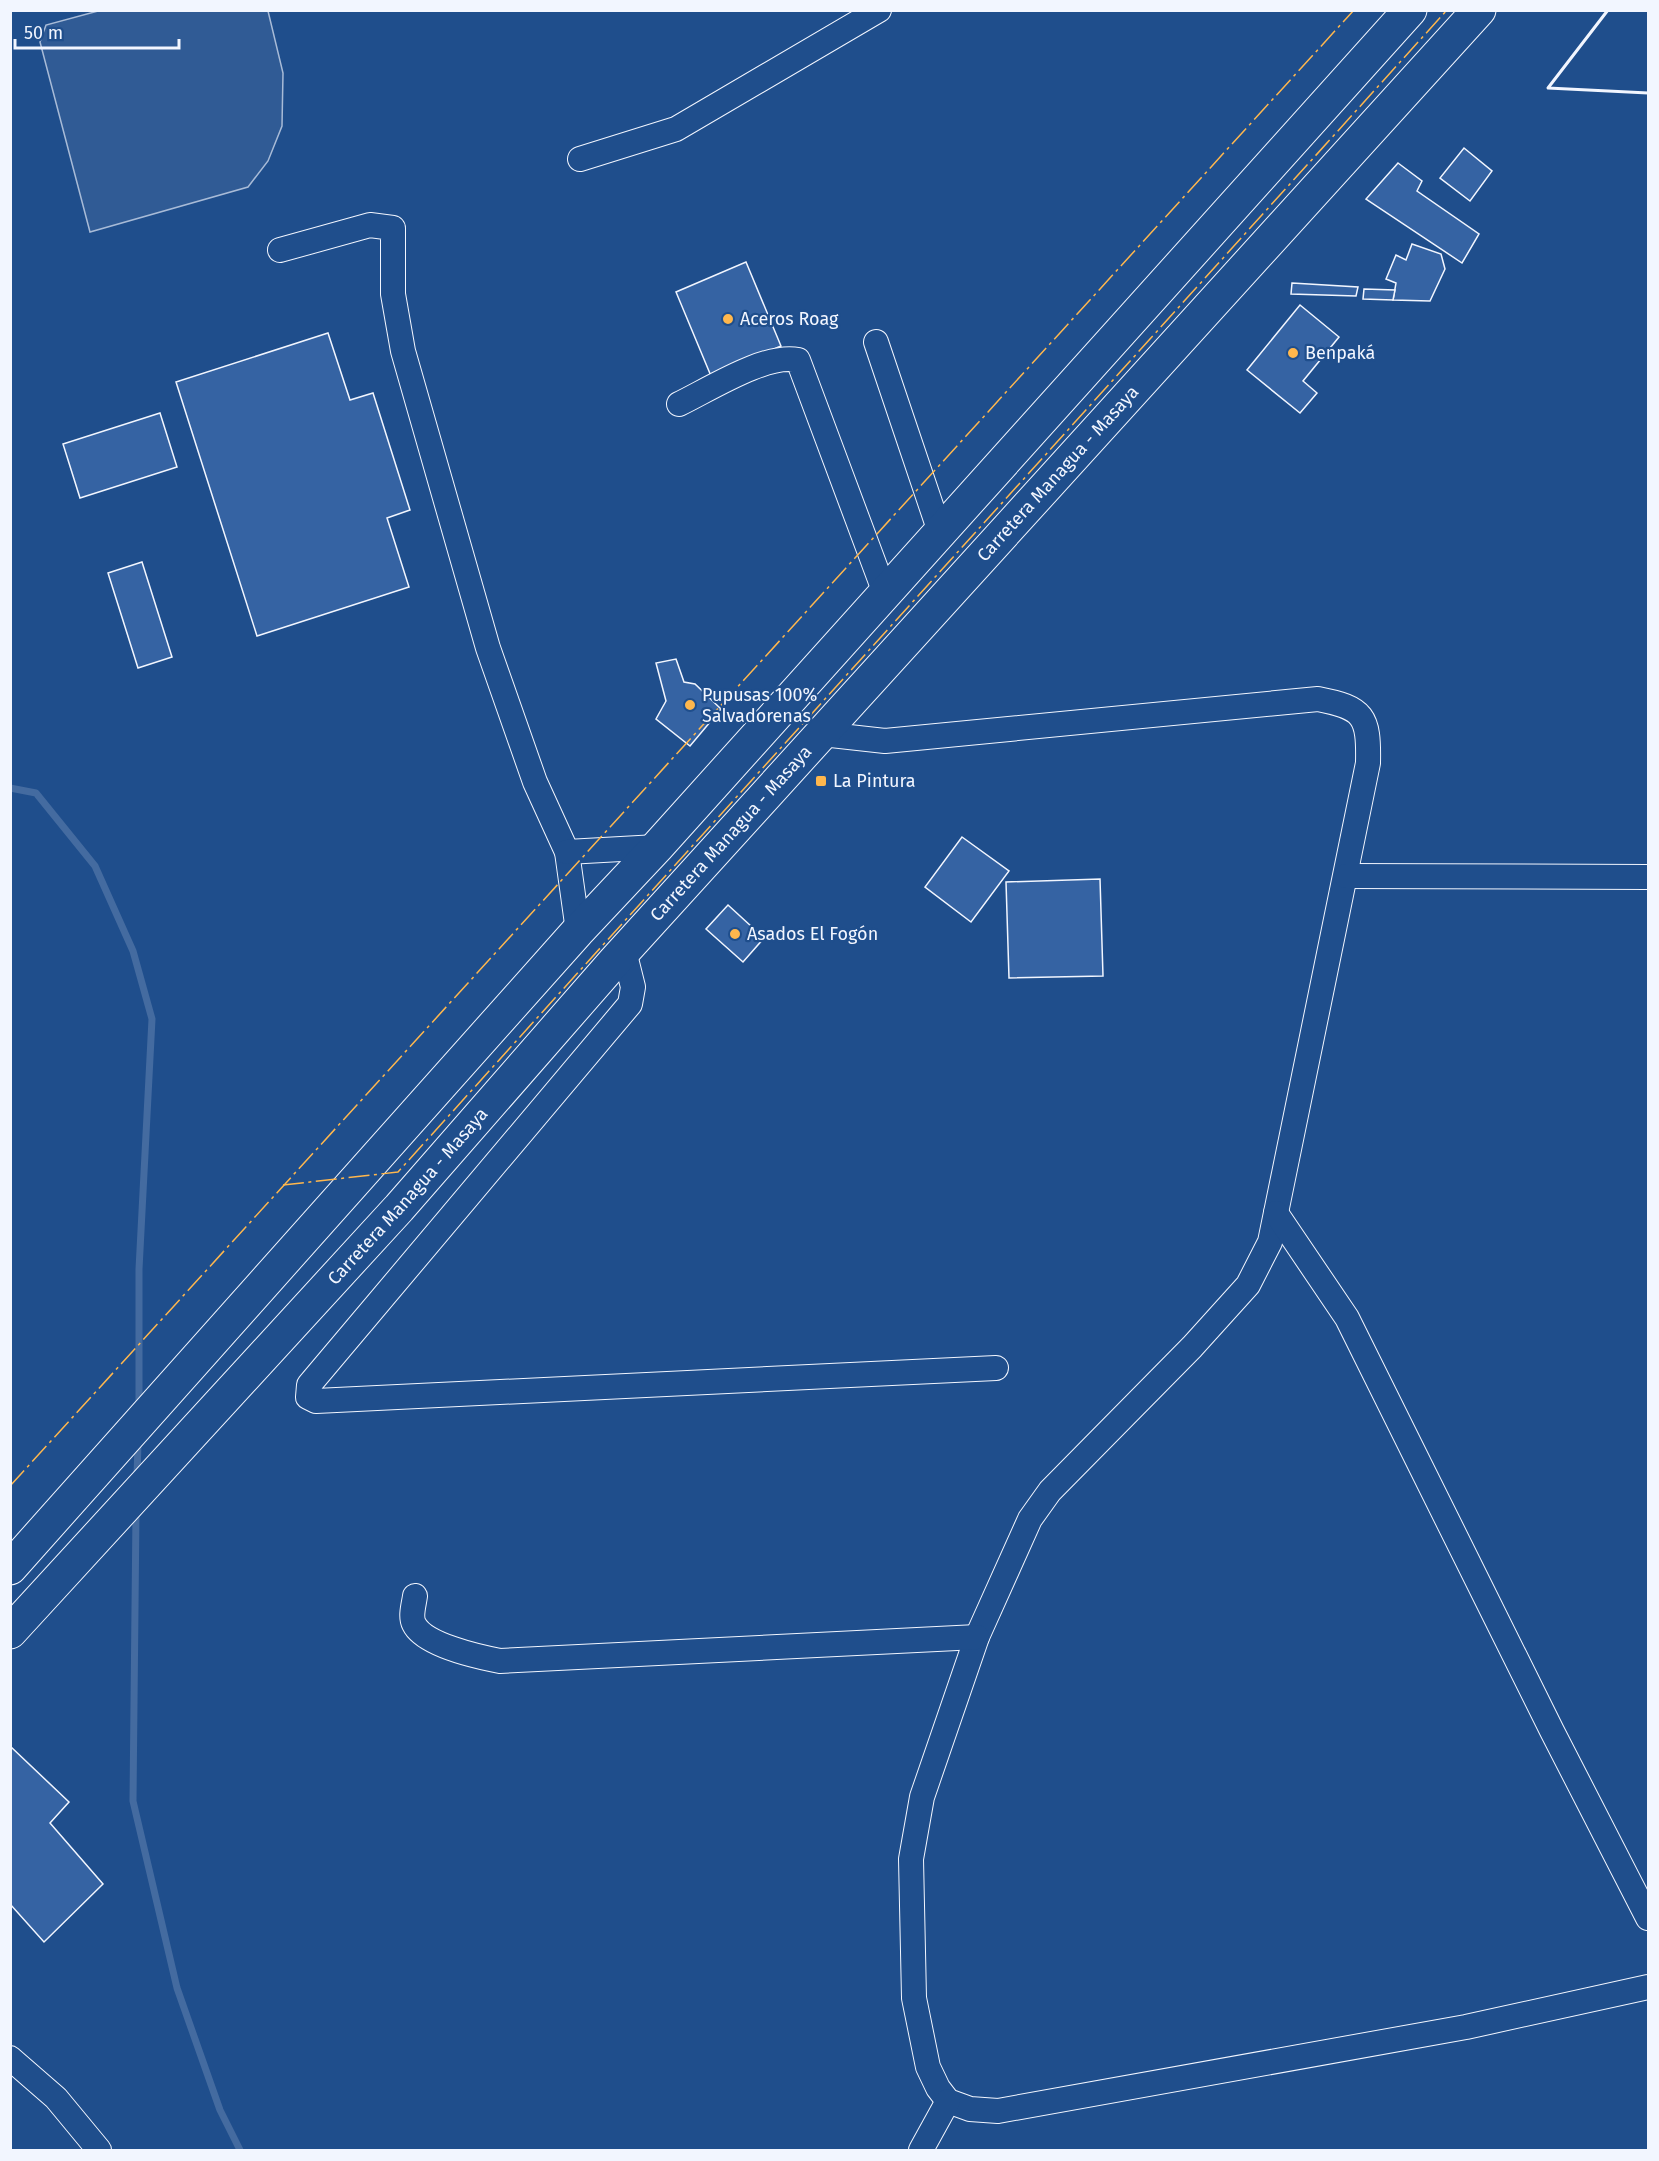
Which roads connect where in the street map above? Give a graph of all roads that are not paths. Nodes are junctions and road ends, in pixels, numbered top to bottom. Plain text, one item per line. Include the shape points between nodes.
1 (879, 10) edge
2 (1410, 10) edge
3 (1479, 10) edge
4 (580, 159) dead end
5 (1244, 195) junction
6 (1281, 228) junction
7 (280, 250) dead end
8 (1195, 252) junction
9 (1232, 285) junction
10 (876, 342) dead end
11 (679, 404) dead end
12 (940, 532) junction
13 (885, 592) junction
14 (822, 734) junction
15 (657, 847) junction
16 (567, 852) junction
17 (1346, 876) junction
18 (1648, 877) edge
19 (578, 931) junction
20 (624, 951) junction
21 (523, 1066) junction
22 (1276, 1213) junction
23 (996, 1368) dead end
24 (10, 1568) edge
25 (415, 1596) dead end
26 (10, 1632) edge
27 (977, 1637) junction
28 (1648, 1918) edge
29 (1648, 1987) edge
30 (10, 2058) edge
31 (948, 2101) junction
32 (99, 2151) edge
33 (921, 2151) edge

1 - 4 street via 676,129
2 - 5 highway
3 - 6 highway, Carretera Managua - Masaya
5 - 6 highway via 1237,209 1239,225 1252,236 1268,237
5 - 8 highway
6 - 9 highway, Carretera Managua - Masaya
7 - 16 street via 370,225 393,228 393,294 403,351 488,648 535,782
8 - 9 highway via 1208,246 1222,247 1233,257 1237,271
8 - 12 highway
9 - 14 highway, Carretera Managua - Masaya
10 - 12 street
11 - 13 street via 768,362 786,357 798,360
12 - 13 highway
13 - 15 highway
14 - 15 highway via 771,750 715,815 687,834
14 - 17 street via 885,741 1318,699 1344,704 1356,711 1369,734 1368,762
14 - 20 highway, Carretera Managua - Masaya
15 - 16 street
15 - 19 highway
16 - 19 street
17 - 18 street
17 - 22 street
19 - 21 highway via 588,949 587,969 553,1014
19 - 24 highway
20 - 21 highway, Carretera Managua - Masaya
20 - 23 street via 633,987 630,1004 309,1385 308,1397 316,1401
21 - 26 highway, Carretera Managua - Masaya via 399,1208
22 - 27 street via 1270,1242 1248,1285 1050,1491 1030,1519
22 - 28 street via 1347,1318
25 - 27 street via 415,1626 469,1655 500,1661
27 - 31 street via 922,1797 911,1859 914,1998 927,2067
29 - 31 street via 1466,2028 998,2111 970,2109
30 - 32 street via 56,2098
31 - 33 street

